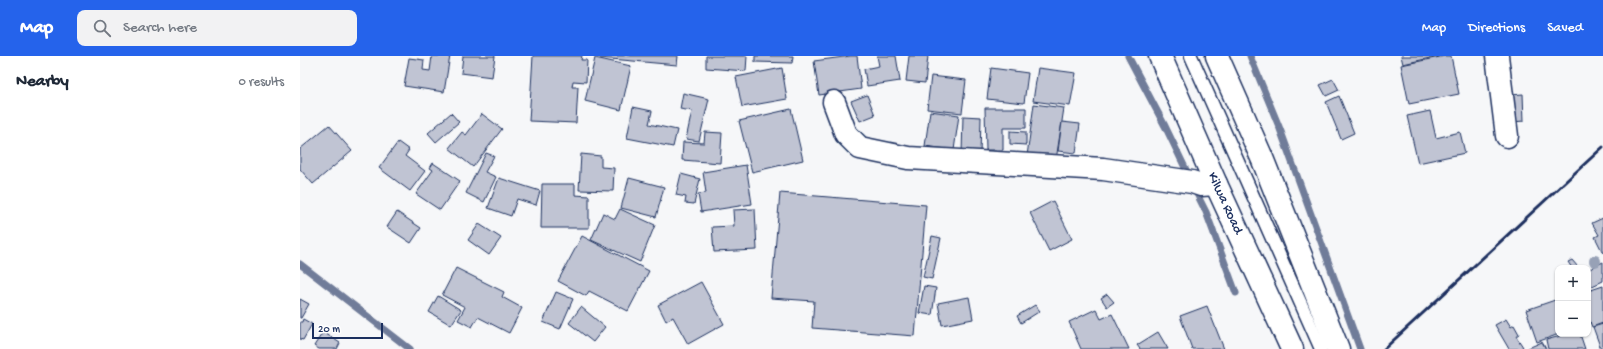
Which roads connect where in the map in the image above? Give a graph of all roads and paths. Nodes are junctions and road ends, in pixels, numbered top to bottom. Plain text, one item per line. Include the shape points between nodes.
1 (1160, 56) edge
2 (1190, 56) edge
3 (1217, 56) edge
4 (1497, 56) edge
5 (834, 102) dead end
6 (1507, 136) dead end
7 (1216, 184) junction
8 (1292, 349) edge
9 (1321, 349) edge
10 (1338, 349) edge

1 - 7 main road, Kilwa Road
2 - 9 lane
3 - 10 main road via 1262,158
4 - 6 main road
5 - 7 main road via 846,134 860,148 908,158 1103,169 1201,185
7 - 8 main road, Kilwa Road

